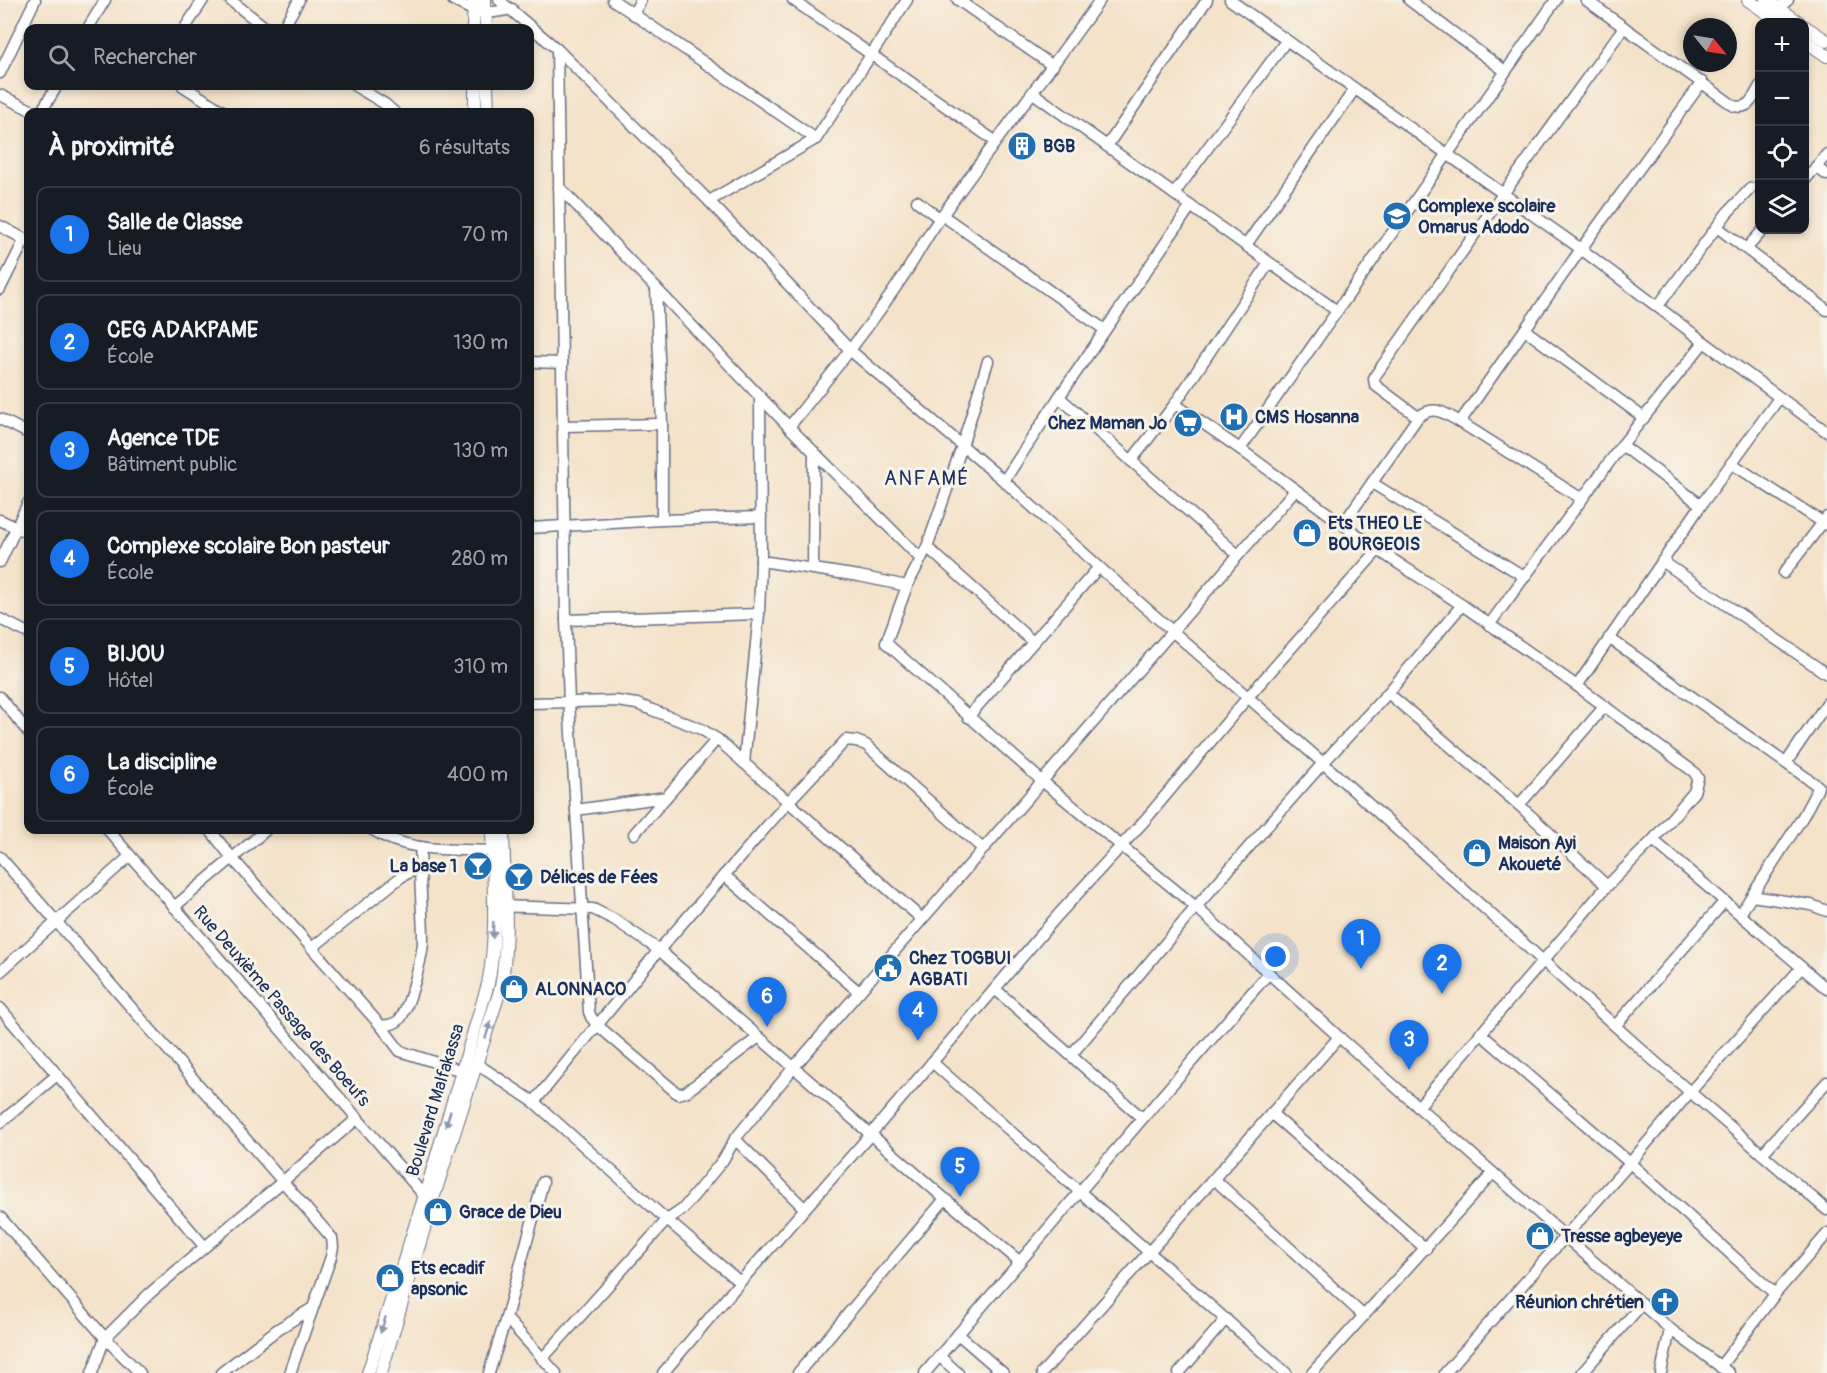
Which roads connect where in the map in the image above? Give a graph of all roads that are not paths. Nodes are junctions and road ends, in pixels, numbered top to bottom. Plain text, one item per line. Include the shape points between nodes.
1 (35, 0) edge
2 (105, 0) edge
3 (203, 0) edge
4 (231, 0) edge
5 (299, 0) edge
6 (453, 0) edge
7 (484, 0) edge
8 (499, 0) edge
9 (613, 0) edge
10 (641, 0) edge
11 (793, 0) edge
12 (907, 0) edge
13 (958, 0) edge
14 (1100, 0) edge
15 (1207, 0) edge
16 (1230, 0) edge
17 (1409, 0) edge
18 (1556, 0) edge
19 (1586, 0) edge
20 (1748, 0) edge
21 (1766, 0) edge
22 (1783, 4) edge
23 (473, 6) edge
24 (512, 9) junction
25 (486, 14) junction
26 (633, 14) junction
27 (1774, 18) edge
28 (1795, 18) edge
29 (93, 24) edge
30 (188, 24) edge
31 (261, 24) edge
32 (285, 24) edge
33 (473, 24) edge
34 (486, 24) edge
35 (529, 24) edge
36 (1624, 27) junction
37 (534, 29) edge
38 (1809, 29) edge
39 (1287, 41) junction
40 (1827, 41) edge
41 (1809, 43) edge
42 (557, 49) junction
43 (872, 54) junction
44 (1827, 56) edge
45 (1053, 66) junction
46 (1505, 71) junction
47 (0, 74) edge
48 (1702, 82) junction
49 (55, 90) edge
50 (189, 90) edge
51 (362, 90) edge
52 (475, 90) edge
53 (487, 90) edge
54 (1354, 90) junction
55 (1033, 93) junction
56 (0, 95) edge
57 (1755, 95) edge
58 (27, 108) edge
59 (43, 108) edge
60 (218, 108) edge
61 (390, 108) edge
62 (475, 108) edge
63 (488, 108) edge
64 (816, 139) junction
65 (995, 141) junction
66 (1107, 146) junction
67 (1446, 154) junction
68 (1827, 154) edge
69 (1816, 167) junction
70 (1827, 174) edge
71 (1805, 180) edge
72 (559, 188) junction
73 (1751, 188) dead end
74 (1174, 194) junction
75 (1503, 194) junction
76 (709, 201) junction
77 (917, 201) dead end
78 (1191, 206) junction
79 (940, 217) junction
80 (0, 226) edge
81 (1717, 227) junction
82 (1759, 234) edge
83 (24, 238) edge
84 (24, 245) edge
85 (1246, 245) junction
86 (1747, 248) junction
87 (1581, 249) junction
88 (1269, 263) junction
89 (0, 288) edge
90 (656, 288) junction
91 (1658, 306) junction
92 (1337, 310) junction
93 (1827, 310) edge
94 (1105, 330) junction
95 (1525, 330) junction
96 (1704, 342) junction
97 (851, 351) junction
98 (988, 361) dead end
99 (534, 362) edge
100 (562, 363) junction
101 (760, 397) junction
102 (1059, 397) junction
103 (1779, 398) junction
104 (1175, 404) junction
105 (1418, 417) junction
106 (1644, 418) junction
107 (0, 419) edge
108 (1460, 423) junction
109 (662, 424) junction
110 (563, 426) junction
111 (789, 427) junction
112 (24, 431) edge
113 (1827, 432) edge
114 (1622, 445) junction
115 (962, 446) junction
116 (1240, 449) junction
117 (814, 452) junction
118 (1131, 461) junction
119 (1731, 463) junction
120 (1004, 481) junction
121 (1372, 483) junction
122 (1295, 490) junction
123 (1582, 499) junction
124 (1701, 505) junction
125 (24, 511) edge
126 (761, 517) junction
127 (0, 520) edge
128 (662, 520) junction
129 (1826, 521) edge
130 (1342, 524) junction
131 (565, 526) junction
132 (16, 528) junction
133 (534, 528) edge
134 (24, 531) edge
135 (927, 547) junction
136 (1378, 550) junction
137 (1238, 555) junction
138 (920, 558) junction
139 (761, 561) junction
140 (1662, 561) junction
141 (0, 562) edge
142 (1099, 567) junction
143 (813, 568) junction
144 (1784, 573) dead end
145 (1525, 577) junction
146 (907, 586) junction
147 (1462, 605) junction
148 (759, 614) junction
149 (0, 619) edge
150 (566, 620) junction
151 (1489, 625) junction
152 (1173, 630) junction
153 (24, 631) edge
154 (1610, 638) junction
155 (1032, 642) junction
156 (1827, 674) edge
157 (1577, 686) junction
158 (1388, 693) junction
159 (0, 697) edge
160 (1248, 697) junction
161 (534, 703) edge
162 (570, 703) junction
163 (1827, 703) edge
164 (1605, 706) junction
165 (968, 717) junction
166 (24, 727) edge
167 (717, 739) junction
168 (744, 763) junction
169 (1323, 763) junction
170 (1786, 763) junction
171 (1042, 782) junction
172 (666, 797) junction
173 (788, 802) junction
174 (1519, 805) junction
175 (576, 810) junction
176 (111, 834) edge
177 (213, 834) edge
178 (261, 834) edge
179 (382, 834) edge
180 (492, 834) edge
181 (503, 834) edge
182 (634, 834) dead end
183 (1653, 840) junction
184 (1121, 846) junction
185 (421, 847) junction
186 (983, 849) junction
187 (492, 851) junction
188 (130, 856) junction
189 (0, 857) edge
190 (232, 858) junction
191 (419, 867) junction
192 (724, 875) junction
193 (1607, 886) junction
194 (1752, 896) junction
195 (1724, 902) junction
196 (499, 906) junction
197 (174, 907) junction
198 (1196, 907) junction
199 (581, 908) junction
200 (1827, 911) edge
201 (1740, 914) junction
202 (922, 919) junction
203 (56, 921) junction
204 (313, 947) junction
205 (659, 950) junction
206 (1543, 962) junction
207 (1801, 968) junction
208 (0, 972) edge
209 (1269, 973) junction
210 (995, 988) junction
211 (1827, 989) edge
212 (859, 992) junction
213 (0, 1008) edge
214 (1616, 1025) junction
215 (381, 1026) junction
216 (597, 1026) junction
217 (1480, 1033) junction
218 (759, 1037) junction
219 (1339, 1037) junction
220 (1071, 1055) junction
221 (932, 1062) junction
222 (477, 1064) junction
223 (794, 1067) junction
224 (462, 1071) junction
225 (57, 1074) junction
226 (1827, 1082) edge
227 (1690, 1092) junction
228 (534, 1102) junction
229 (1418, 1107) junction
230 (1271, 1113) junction
231 (358, 1118) junction
232 (1142, 1118) junction
233 (0, 1123) edge
234 (870, 1135) junction
235 (735, 1139) junction
236 (1762, 1154) junction
237 (1630, 1163) junction
238 (1493, 1173) junction
239 (1214, 1179) junction
240 (283, 1182) junction
241 (543, 1182) dead end
242 (1079, 1193) junction
243 (945, 1199) junction
244 (428, 1200) junction
245 (804, 1208) junction
246 (1827, 1210) edge
247 (0, 1216) edge
248 (667, 1220) junction
249 (1827, 1234) edge
250 (1564, 1236) junction
251 (204, 1246) junction
252 (1426, 1248) junction
253 (1150, 1251) junction
254 (1019, 1261) junction
255 (740, 1282) junction
256 (1775, 1294) junction
257 (1642, 1304) junction
258 (311, 1309) junction
259 (1364, 1316) junction
260 (506, 1318) junction
261 (1226, 1319) junction
262 (1670, 1329) junction
263 (958, 1334) junction
264 (105, 1338) junction
265 (939, 1356) junction
266 (542, 1359) junction
267 (1725, 1370) edge
268 (92, 1373) edge
269 (140, 1373) edge
270 (221, 1373) edge
271 (290, 1373) edge
272 (368, 1373) edge
273 (381, 1373) edge
274 (489, 1373) edge
275 (556, 1373) edge
276 (663, 1373) edge
277 (798, 1373) edge
278 (925, 1373) edge
279 (958, 1373) edge
280 (1003, 1373) edge
281 (1042, 1373) edge
282 (1179, 1373) edge
283 (1286, 1373) edge
284 (1312, 1373) edge
285 (1445, 1373) edge
286 (1582, 1373) edge
287 (1661, 1373) edge

1 - 47 street
2 - 29 street
3 - 30 street
4 - 31 street
5 - 32 street
6 - 23 street
7 - 25 main road
8 - 24 street
9 - 26 street
10 - 26 street
11 - 43 street
12 - 43 street
13 - 45 street
14 - 45 street
15 - 66 street
16 - 39 street
17 - 46 street
18 - 46 street
19 - 36 street
20 - 27 main road
21 - 22 main road
22 - 28 main road
23 - 25 street
23 - 33 main road
24 - 25 street
24 - 35 street
25 - 34 main road
26 - 64 street
36 - 48 street
36 - 75 street
37 - 42 street
38 - 40 main road
39 - 54 street
39 - 74 street
41 - 44 main road
42 - 72 street
42 - 76 street
43 - 64 street
43 - 65 street
45 - 55 street
46 - 67 street
48 - 57 street via 1739,107 1751,102
48 - 87 street
49 - 59 street
50 - 60 street
51 - 61 street
52 - 62 main road
53 - 63 main road
54 - 67 street
54 - 85 street
55 - 65 street
55 - 66 street
56 - 58 street
64 - 76 street
65 - 79 street
66 - 74 street
67 - 75 street
67 - 92 street
68 - 69 street
69 - 70 street
69 - 71 street
72 - 90 street
72 - 100 street
73 - 81 street
74 - 78 street
75 - 87 street
75 - 105 street via 1374,379 1376,385
76 - 97 street
77 - 79 street
78 - 85 street
78 - 94 street
79 - 94 street
79 - 97 street
80 - 83 street
81 - 86 street
81 - 91 street
82 - 86 street
84 - 89 street
85 - 88 street
86 - 93 street
87 - 91 street
87 - 95 street
88 - 92 street
88 - 104 street
90 - 101 street
90 - 109 street
91 - 96 street
92 - 116 street
94 - 102 street
95 - 106 street
95 - 108 street
96 - 103 street
96 - 106 street
97 - 111 street
97 - 115 street
98 - 115 street
99 - 100 street
100 - 110 street
101 - 111 street
101 - 126 street
102 - 118 street
102 - 120 street
103 - 113 street
103 - 119 street
104 - 116 street
104 - 118 street
105 - 108 street via 1433,409
105 - 121 street
106 - 114 street
107 - 112 street
108 - 123 street
109 - 110 street
109 - 128 street
110 - 131 street
111 - 117 street
114 - 123 street
114 - 124 street
115 - 120 street
115 - 135 street
116 - 122 street
117 - 138 street
117 - 143 street
118 - 137 street
119 - 124 street
119 - 129 street
120 - 142 street
121 - 130 street
121 - 145 street
122 - 130 street
122 - 137 street
123 - 145 street
124 - 140 street
125 - 132 street
126 - 128 street
126 - 139 street
127 - 132 street
128 - 131 street
129 - 144 street
130 - 136 street
131 - 133 street
131 - 150 street
132 - 134 street
132 - 141 street
135 - 138 street
135 - 155 street
136 - 147 street
136 - 160 street
137 - 152 street
138 - 146 street
139 - 143 street
139 - 148 street
140 - 154 street
140 - 156 street
142 - 152 street
142 - 155 street
143 - 146 street
145 - 151 street
146 - 165 street via 885,643
147 - 151 street
147 - 158 street
148 - 150 street
148 - 168 street
149 - 153 street
150 - 162 street
151 - 157 street
152 - 160 street
152 - 171 street
154 - 157 street
154 - 170 street
155 - 165 street
157 - 164 street
158 - 169 street
158 - 174 street
159 - 166 street
160 - 169 street
160 - 184 street
161 - 162 street
162 - 167 street via 638,704 693,725
162 - 175 street
163 - 170 street
164 - 174 street
164 - 183 street via 1698,778 1694,792
165 - 171 street
167 - 168 street
167 - 172 street
168 - 173 street
169 - 198 street
169 - 206 street
170 - 194 street via 1818,788
171 - 184 street
171 - 186 street
172 - 175 street
172 - 182 street
173 - 186 street via 846,740 856,741 866,745
173 - 192 street
173 - 202 street
174 - 193 street
175 - 199 street
176 - 188 street, Rue Deuxième Passage des Boeufs
177 - 190 street
178 - 190 street
179 - 185 street via 399,843
180 - 187 main road, Boulevard Malfakassa
181 - 196 main road, Boulevard Malfakassa
183 - 193 street
183 - 195 street
184 - 198 street
184 - 210 street
185 - 187 street
185 - 191 street
186 - 202 street
187 - 196 main road, Boulevard Malfakassa
188 - 197 street, Rue Deuxième Passage des Boeufs
188 - 203 street
189 - 203 street
190 - 197 street
190 - 204 street
191 - 204 street
191 - 215 street via 423,943 413,985 398,1020
192 - 205 street
192 - 212 street
193 - 206 street
194 - 200 street
194 - 201 street
195 - 201 street
195 - 214 street
196 - 199 street
222 -> 196 main road, Boulevard Malfakassa via 501,987
196 -> 224 main road, Boulevard Malfakassa via 490,976
197 - 231 street, Rue Deuxième Passage des Boeufs
198 - 209 street
198 - 220 street
199 - 205 street via 602,913
199 - 216 street via 589,1012
201 - 207 street
202 - 212 street
203 - 208 street
203 - 240 street
204 - 215 street
205 - 216 street
205 - 218 street
206 - 214 street
206 - 217 street
207 - 211 street
207 - 227 street
209 - 219 street
209 - 232 street
210 - 220 street
210 - 221 street
212 - 223 street
213 - 225 street
214 - 227 street
215 - 224 street via 400,1051
216 - 218 street via 678,1094
216 - 228 street
217 - 229 street
217 - 237 street
218 - 223 street
219 - 229 street
219 - 230 street
220 - 232 street
221 - 234 street
221 - 242 street
222 - 228 street
222 - 244 main road, Boulevard Malfakassa
223 - 234 street
223 - 235 street
224 -> 244 main road, Boulevard Malfakassa
225 - 233 street
225 - 251 street
226 - 236 street
227 - 236 street
227 - 237 street
228 - 248 street
229 - 238 street
230 - 239 street
230 - 252 street
231 - 240 street
231 - 244 street, Rue Deuxième Passage des Boeufs
232 - 242 street
234 - 243 street
234 - 245 street
235 - 245 street
235 - 248 street via 683,1209
236 - 246 street
237 - 250 street
237 - 256 street
238 - 250 street
238 - 252 street
239 - 253 street
239 - 259 street
240 - 251 street
240 - 258 street via 332,1238 331,1257
241 - 260 street
242 - 253 street
242 - 254 street
243 - 254 street
243 - 277 street
244 -> 272 main road, Boulevard Malfakassa
244 - 273 main road
245 - 255 street
247 - 264 street
248 - 255 street
248 - 266 street
249 - 256 street
250 - 257 street
250 - 285 street
251 - 264 street
252 - 259 street
253 - 261 street
253 - 281 street
254 - 263 street
255 - 276 street
256 - 267 street
257 - 262 street
257 - 286 street
258 - 270 street
258 - 271 street
259 - 284 street
260 - 266 street
260 - 274 street
261 - 282 street
261 - 283 street
262 - 267 street
262 - 287 street
263 - 265 street
263 - 280 street
264 - 268 street
264 - 269 street
265 - 278 street
265 - 279 street
266 - 275 street

